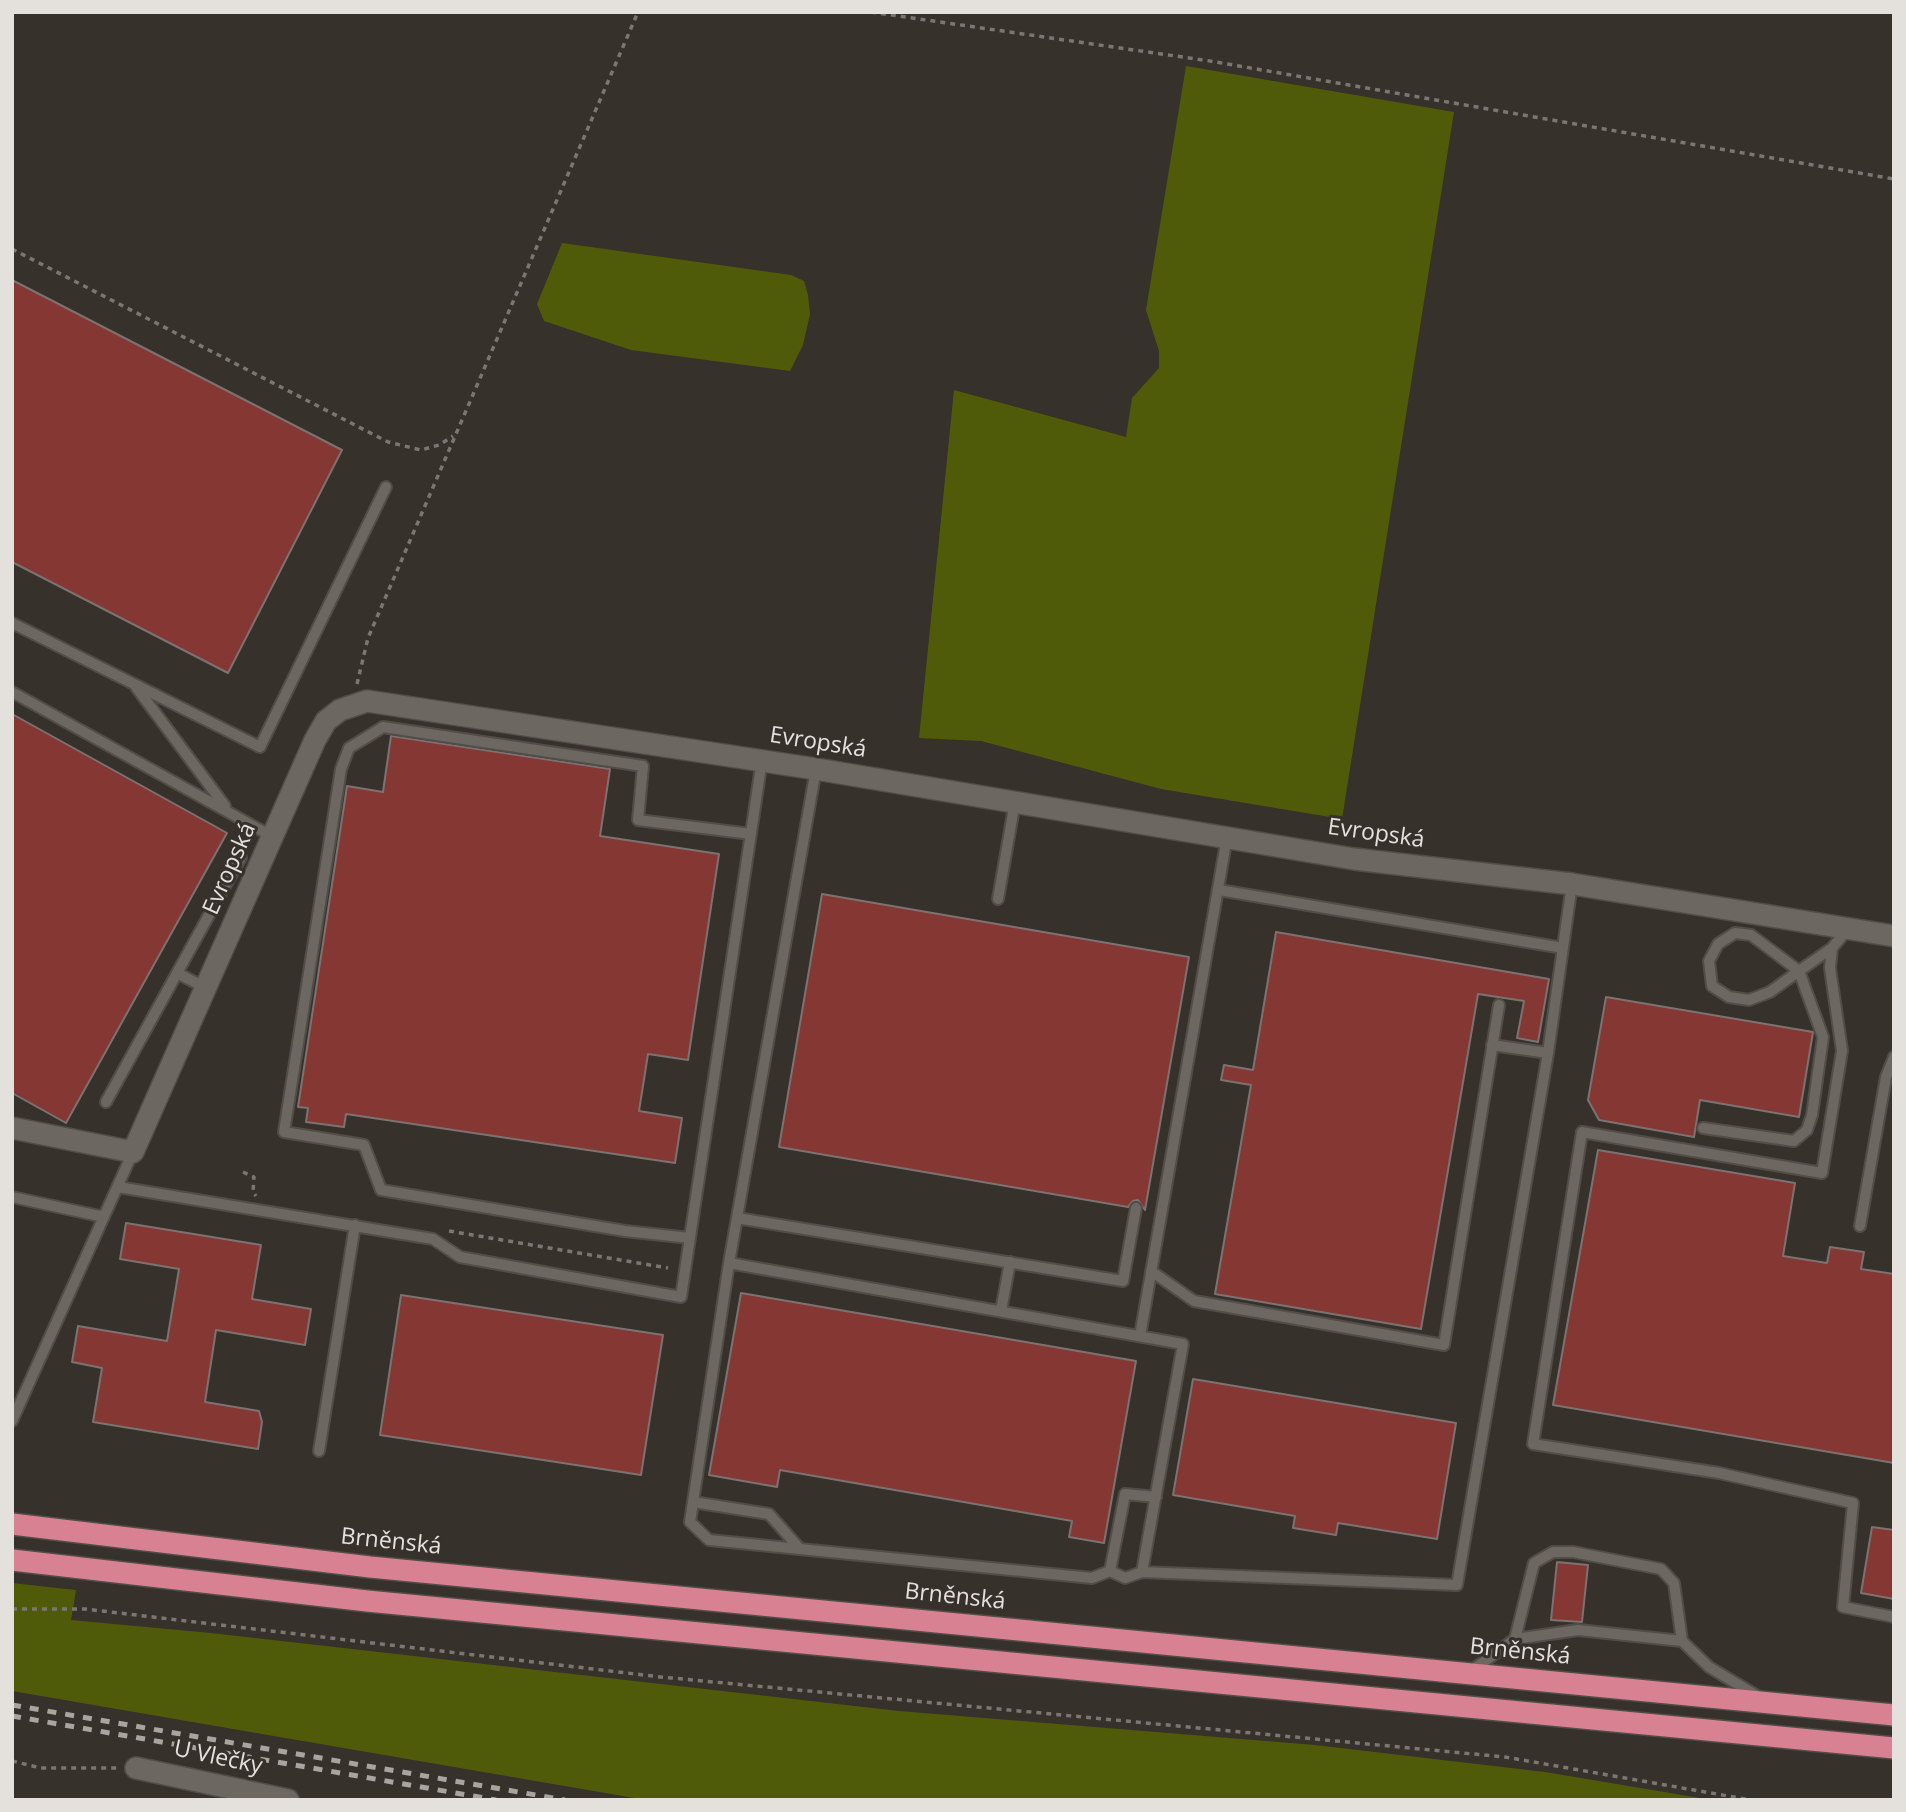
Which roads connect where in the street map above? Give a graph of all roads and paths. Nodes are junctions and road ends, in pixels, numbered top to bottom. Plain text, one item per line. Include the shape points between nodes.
1 (638, 12) edge
2 (871, 12) edge
3 (1894, 179) edge
4 (12, 249) edge
5 (455, 435) junction
6 (386, 487) dead end
7 (12, 623) edge
8 (134, 684) junction
9 (12, 692) edge
10 (355, 704) junction
11 (762, 760) junction
12 (816, 769) junction
13 (1015, 802) junction
14 (228, 811) junction
15 (751, 834) junction
16 (273, 837) junction
17 (1227, 838) junction
18 (241, 857) dead end
19 (1572, 884) junction
20 (1219, 890) junction
21 (998, 900) dead end
22 (1848, 929) junction
23 (1894, 936) edge
24 (1563, 948) junction
25 (1832, 948) junction
26 (1799, 971) junction
27 (177, 973) junction
28 (206, 988) junction
29 (1499, 1004) dead end
30 (1492, 1045) junction
31 (1548, 1053) junction
32 (1893, 1062) edge
33 (106, 1102) dead end
34 (12, 1128) edge
35 (1703, 1128) dead end
36 (133, 1152) junction
37 (118, 1187) junction
38 (12, 1197) edge
39 (1136, 1208) dead end
40 (104, 1217) junction
41 (737, 1218) junction
42 (355, 1225) junction
43 (1860, 1226) dead end
44 (690, 1238) junction
45 (1010, 1262) junction
46 (729, 1263) junction
47 (1151, 1271) junction
48 (1001, 1311) junction
49 (1140, 1336) junction
50 (12, 1421) edge
51 (318, 1451) dead end
52 (1156, 1497) junction
53 (693, 1502) junction
54 (12, 1524) edge
55 (800, 1549) junction
56 (12, 1560) edge
57 (1110, 1571) junction
58 (1142, 1572) junction
59 (12, 1609) edge
60 (1894, 1616) edge
61 (1515, 1639) junction
62 (1682, 1641) junction
63 (1469, 1673) junction
64 (1767, 1702) junction
65 (1894, 1715) edge
66 (1894, 1748) edge
67 (12, 1761) edge
68 (136, 1768) joint
69 (288, 1800) edge
70 (1751, 1800) edge

1 - 5 path
2 - 3 path via 1210,61
4 - 5 path via 388,442 421,450
5 - 10 path via 368,638
6 - 8 lane via 260,747
7 - 8 lane
8 - 14 lane
9 - 14 lane
10 - 11 street, Evropská via 367,701
10 - 16 street, Evropská via 326,721
11 - 12 street, Evropská
11 - 15 lane
12 - 13 street, Evropská
12 - 41 lane
13 - 17 street, Evropská
13 - 21 lane
14 - 16 lane
15 - 44 lane
15 - 44 lane via 638,820 643,766 383,727 349,748 341,769 284,1132 364,1145 381,1190
16 - 28 street, Evropská
17 - 19 street, Evropská via 1354,859
17 - 20 lane
18 - 27 lane
19 - 22 street, Evropská
19 - 24 lane
20 - 24 lane
20 - 47 lane
22 - 23 street, Evropská
22 - 25 lane
24 - 31 lane
25 - 26 lane
25 - 60 lane via 1830,968 1842,1051 1822,1173 1582,1132 1533,1444 1719,1473 1853,1503 1843,1607
26 - 26 lane via 1770,992 1749,1000 1729,997 1712,986 1709,961 1718,944 1735,933 1759,940
26 - 35 lane via 1823,1037 1807,1130 1794,1141
27 - 28 lane
27 - 33 lane
28 - 36 street, Evropská
29 - 30 lane
30 - 31 lane
30 - 47 lane via 1444,1345 1194,1301
31 - 58 lane via 1457,1585
32 - 43 lane via 1886,1077
34 - 36 street
36 - 37 lane
37 - 40 lane
37 - 42 lane
38 - 40 lane
39 - 45 lane via 1123,1281
40 - 50 lane
41 - 45 lane
41 - 46 lane
42 - 44 lane via 436,1240 460,1257 681,1297
42 - 51 lane
45 - 48 lane
46 - 48 lane
46 - 53 lane
47 - 49 lane
48 - 49 lane
49 - 52 lane via 1182,1344
52 - 57 lane via 1125,1494
52 - 58 lane
53 - 55 lane via 769,1514
53 - 55 lane via 690,1522 709,1541
54 - 63 highway, Brněnská via 370,1567
55 - 57 lane via 1092,1578
56 - 66 highway via 367,1601
57 - 58 lane via 1125,1578
59 - 70 path via 85,1609 730,1684 1505,1757
61 - 62 lane via 1578,1630
61 - 62 lane via 1534,1563 1553,1552 1573,1552 1661,1569 1674,1583
61 - 63 lane
62 - 64 lane via 1709,1667
63 - 64 highway, Brněnská
64 - 65 highway, Brněnská
67 - 68 path via 41,1768
68 - 69 street, U Vlečky

